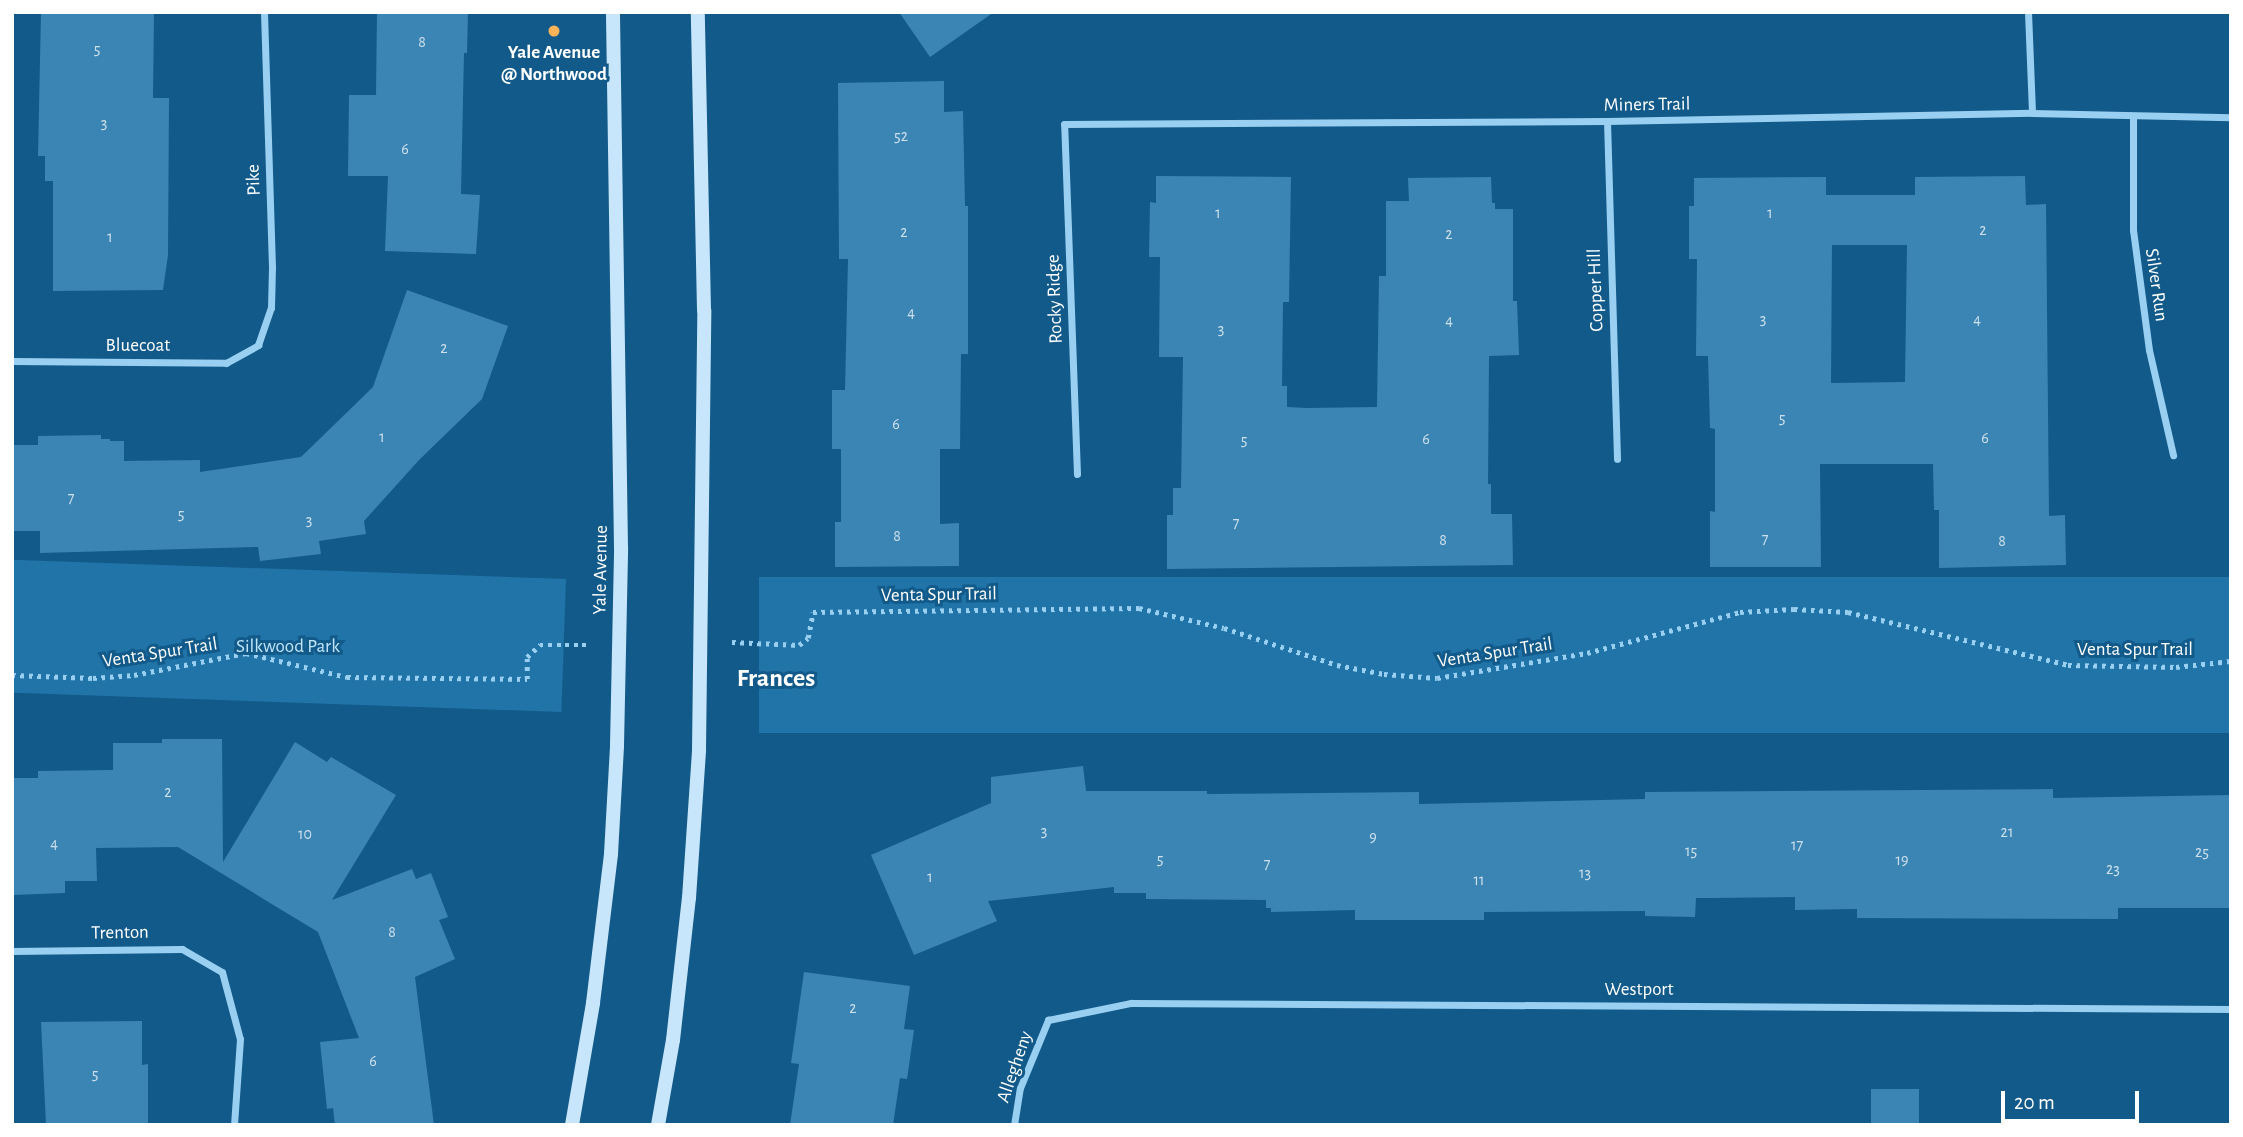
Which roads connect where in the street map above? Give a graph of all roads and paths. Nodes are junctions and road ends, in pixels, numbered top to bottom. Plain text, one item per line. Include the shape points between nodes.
1 (264, 12) edge
2 (613, 12) edge
3 (698, 12) edge
4 (2028, 12) edge
5 (2032, 113) junction
6 (2133, 116) junction
7 (2231, 117) edge
8 (1606, 121) junction
9 (1064, 124) joint
10 (258, 345) joint
11 (12, 361) edge
12 (2173, 455) dead end
13 (1617, 459) dead end
14 (1077, 474) dead end
15 (699, 642) junction
16 (619, 644) junction
17 (2231, 661) edge
18 (12, 674) edge
19 (12, 951) edge
20 (2231, 1009) edge
21 (1048, 1020) joint
22 (234, 1125) edge
23 (572, 1125) edge
24 (658, 1125) edge
25 (1014, 1125) edge

1 - 10 street, Pike via 272,281 271,309
2 - 16 main road, Yale Avenue
3 - 15 main road via 704,310
4 - 5 street
5 - 6 street, Miners Trail
5 - 8 street, Miners Trail
6 - 7 street, Miners Trail
6 - 12 street, Silver Run via 2133,230 2149,350
8 - 9 street, Miners Trail
8 - 13 street, Copper Hill
9 - 14 street, Rocky Ridge
10 - 11 street, Bluecoat via 226,363
15 - 17 path, Venta Spur Trail via 799,645 808,638 813,612 1139,608 1224,628 1337,665 1437,678 1587,653 1740,612 1794,609 1848,612 2068,665 2176,667
15 - 24 main road via 699,750 689,898
16 - 18 path, Venta Spur Trail via 540,645 527,657 527,679 347,677 246,653 134,675
16 - 23 main road, Yale Avenue via 611,854
19 - 22 street, Trenton via 182,949 222,972 240,1039
20 - 21 street, Westport via 1131,1003
21 - 25 street, Allegheny via 1020,1088

